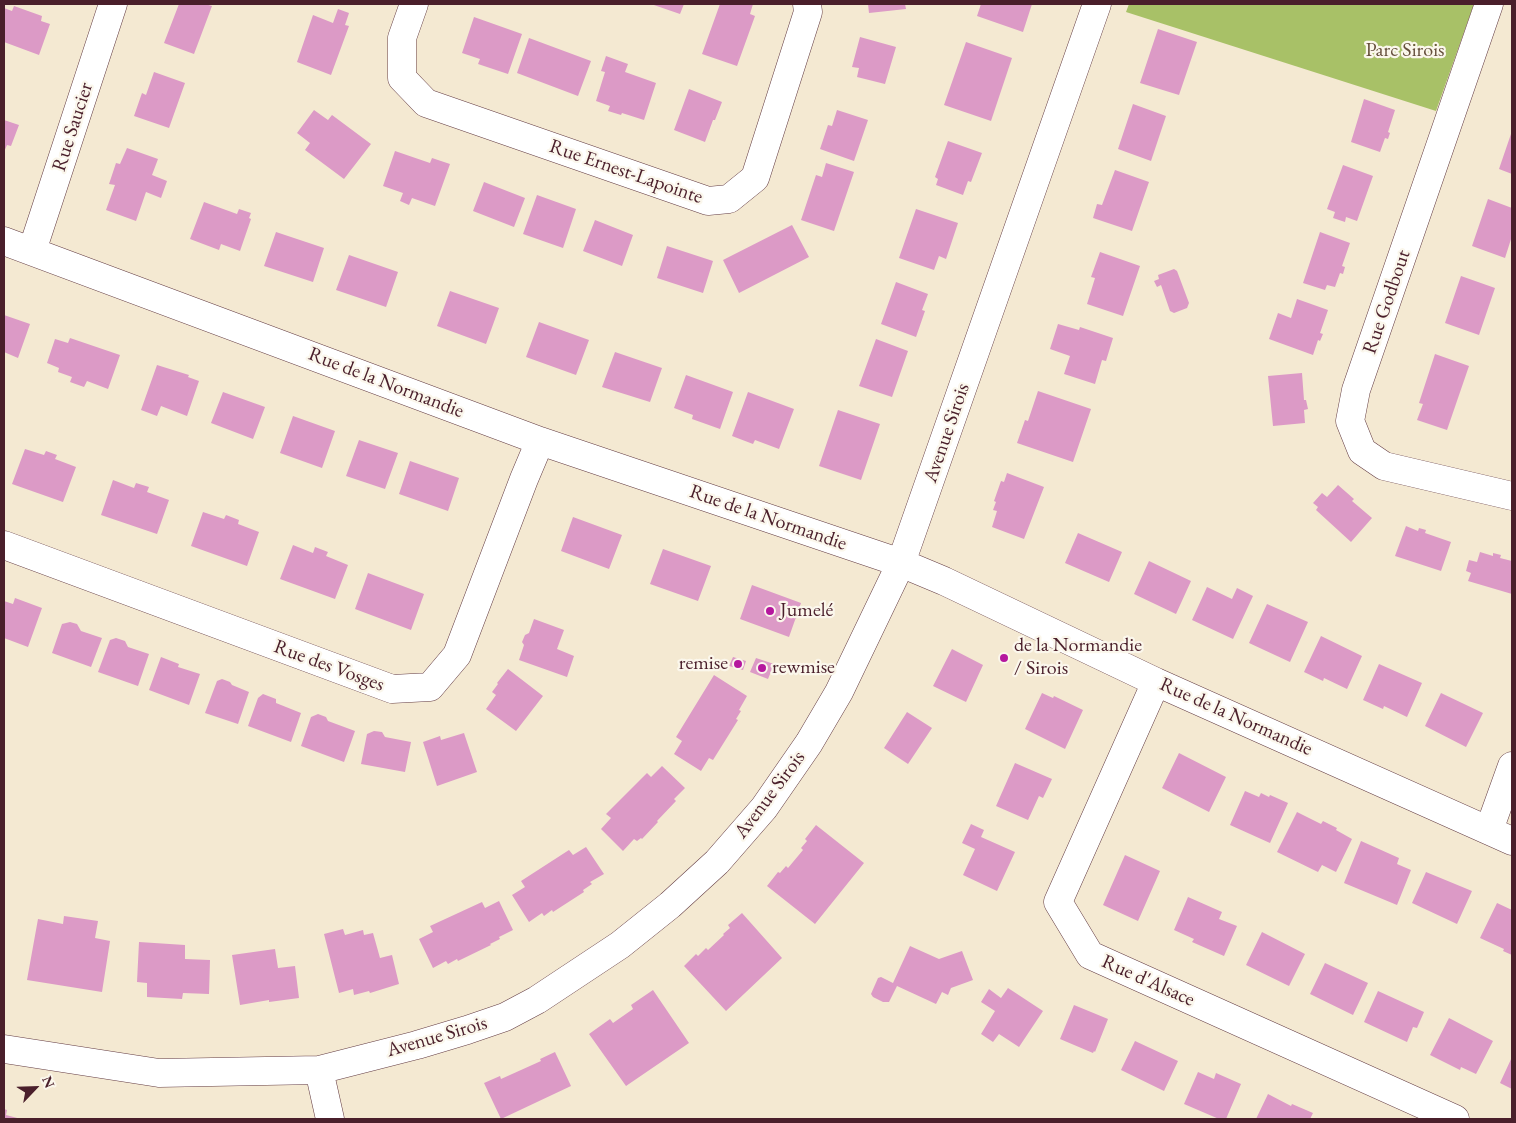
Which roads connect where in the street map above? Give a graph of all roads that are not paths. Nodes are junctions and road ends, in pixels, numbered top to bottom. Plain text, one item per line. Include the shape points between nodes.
1 (113, 4) edge
2 (414, 4) edge
3 (807, 4) edge
4 (1097, 4) edge
5 (1489, 4) edge
6 (4, 241) edge
7 (32, 251) junction
8 (540, 441) junction
9 (1512, 496) edge
10 (4, 545) edge
11 (902, 563) junction
12 (1156, 682) junction
13 (1512, 766) edge
14 (1501, 836) edge
15 (4, 1049) edge
16 (318, 1070) junction
17 (330, 1119) edge
18 (1455, 1119) edge

1 - 7 street, Rue Saucier
2 - 3 street, Rue Ernest-Lapointe via 402,38 402,78 426,103 708,201 729,199 755,178 808,12
4 - 11 street, Avenue Sirois
5 - 9 street, Rue Godbout via 1356,390 1350,421 1362,450 1384,466
6 - 7 street, Rue de la Normandie
7 - 8 street, Rue de la Normandie
8 - 10 street, Rue des Vosges via 457,655 430,687 392,689
8 - 11 street, Rue de la Normandie
11 - 12 street, Rue de la Normandie
11 - 16 street, Avenue Sirois via 839,692 809,743 758,814 717,862 670,906 620,945 537,1000 505,1017 417,1045
12 - 14 street, Rue de la Normandie
12 - 18 street, Rue d'Alsace via 1058,902 1090,955
13 - 14 street
15 - 16 street, Avenue Sirois via 159,1073
16 - 17 street

